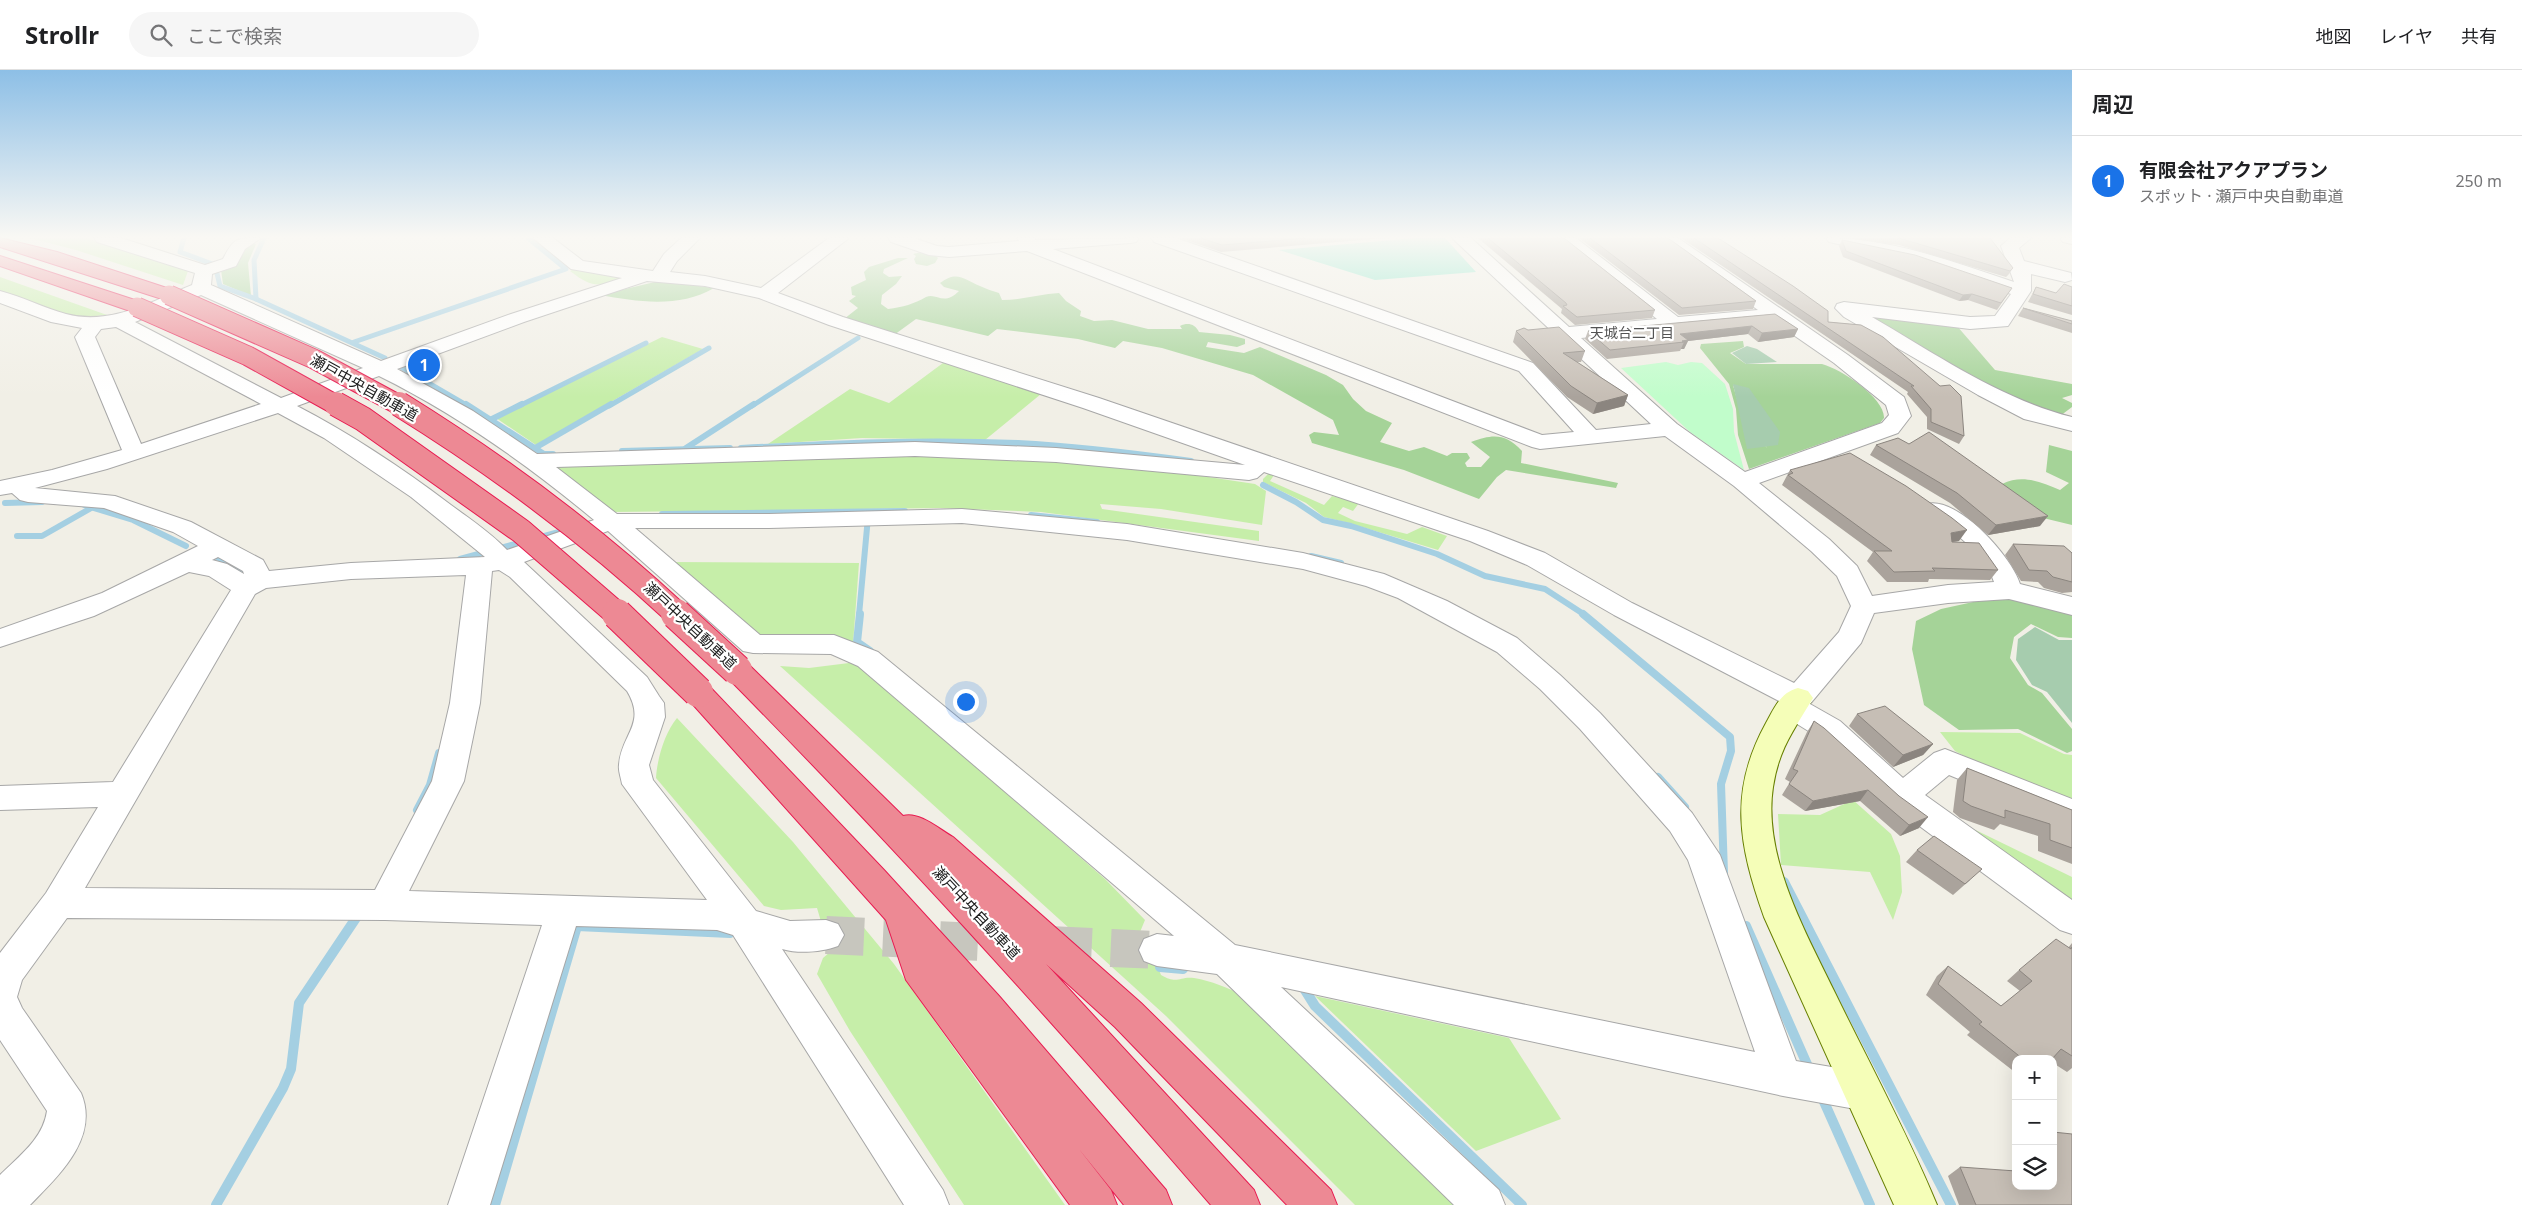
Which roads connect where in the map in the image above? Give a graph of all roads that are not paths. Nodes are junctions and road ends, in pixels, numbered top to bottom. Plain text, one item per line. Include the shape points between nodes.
1 (93, 291) edge
2 (160, 291) edge
3 (173, 291) edge
4 (240, 291) edge
5 (598, 291) edge
6 (749, 291) edge
7 (768, 291) edge
8 (1153, 291) edge
9 (1310, 291) edge
10 (1520, 291) edge
11 (1633, 291) edge
12 (1742, 291) edge
13 (1997, 291) edge
14 (2022, 291) edge
15 (764, 294) junction
16 (0, 297) edge
17 (2022, 302) junction
18 (128, 314) junction
19 (1774, 314) junction
20 (1674, 323) junction
21 (94, 325) junction
22 (1566, 333) junction
23 (379, 368) junction
24 (279, 405) junction
25 (2072, 424) edge
26 (1669, 429) junction
27 (1591, 437) junction
28 (1839, 448) junction
29 (138, 452) junction
30 (531, 461) junction
31 (1862, 462) edge
32 (1261, 463) junction
33 (1742, 481) junction
34 (11, 486) edge
35 (1916, 496) edge
36 (610, 519) junction
37 (218, 546) junction
38 (483, 560) junction
39 (186, 564) junction
40 (254, 577) junction
41 (2009, 590) junction
42 (1864, 606) junction
43 (2072, 606) edge
44 (0, 638) edge
45 (1795, 702) junction
46 (122, 794) junction
47 (1902, 796) junction
48 (0, 798) edge
49 (872, 804) junction
50 (2072, 812) edge
51 (58, 903) junction
52 (385, 905) junction
53 (899, 908) junction
54 (563, 912) junction
55 (2072, 919) edge
56 (745, 923) junction
57 (826, 935) tunnel mouth
58 (1157, 950) tunnel mouth
59 (1226, 959) junction
60 (1, 986) edge
61 (1818, 1084) junction
62 (0, 1204) edge
63 (469, 1205) edge
64 (928, 1205) edge
65 (1096, 1205) edge
66 (1152, 1205) edge
67 (1239, 1205) edge
68 (1316, 1205) edge
69 (1484, 1205) edge
70 (1916, 1205) edge

1 - 18 highway, 瀬戸中央自動車道
2 - 49 highway, 瀬戸中央自動車道, bridge via 280,343 397,404 565,518 636,576 737,670
3 - 18 street
4 - 23 street
5 - 23 street
6 - 15 street
7 - 15 street
8 - 27 street via 1540,442
9 - 27 street via 1526,367
10 - 22 street
11 - 20 street
12 - 19 street
13 - 17 street
14 - 17 street
15 - 32 street
16 - 21 street via 68,322
17 - 25 street via 2001,322 1990,324 1844,308 1985,391 2032,414
18 - 21 street
18 - 24 street
18 - 53 highway, 瀬戸中央自動車道, bridge via 248,356 363,419 521,531 599,596 698,692
19 - 20 street
19 - 28 street via 1841,359 1896,402 1900,416 1890,428
20 - 22 street
21 - 29 street via 85,337 132,448
22 - 26 street
23 - 24 street
23 - 30 street via 467,417
24 - 29 street via 238,422
24 - 38 street via 332,433 419,492
26 - 27 street
26 - 33 street
28 - 31 street
28 - 33 street
29 - 34 street via 47,480
30 - 32 street via 916,449 1056,454 1249,473
30 - 36 street
32 - 45 street via 1479,536 1536,559
33 - 42 street via 1848,572
34 - 37 street via 28,495 107,502 182,528
35 - 41 street via 1956,522 1991,556 2007,578
36 - 38 street
36 - 59 street via 753,644 834,645 868,659
36 - 61 street via 770,521 962,516 1068,525 1303,561 1407,592 1507,645 1550,682 1640,774 1681,822 1703,855
37 - 39 street
37 - 40 street
38 - 40 street
38 - 52 street via 465,702 448,781
38 - 56 street via 519,571 637,684 649,703 650,717 634,765 638,784
39 - 40 street via 201,565 233,577
39 - 44 street via 48,625
40 - 46 street
41 - 42 street via 1948,594
41 - 43 street
42 - 45 street via 1851,636
45 - 47 street
45 - 61 street via 1760,766 1754,798 1756,831 1765,872 1781,917
46 - 48 street
46 - 51 street
47 - 50 street via 1945,761
47 - 55 street
49 - 67 highway, 瀬戸中央自動車道 via 941,874 1131,1081
49 - 68 highway via 942,847 1128,1014
51 - 52 street
51 - 60 street
52 - 54 street
53 - 65 highway via 918,969
53 - 66 highway, 瀬戸中央自動車道
54 - 56 street via 718,915
54 - 63 street
56 - 57 street via 790,936
56 - 64 street
58 - 59 street
59 - 61 street
59 - 69 street
60 - 62 street via 8,1020 67,1107 64,1131 47,1158
61 - 70 street

